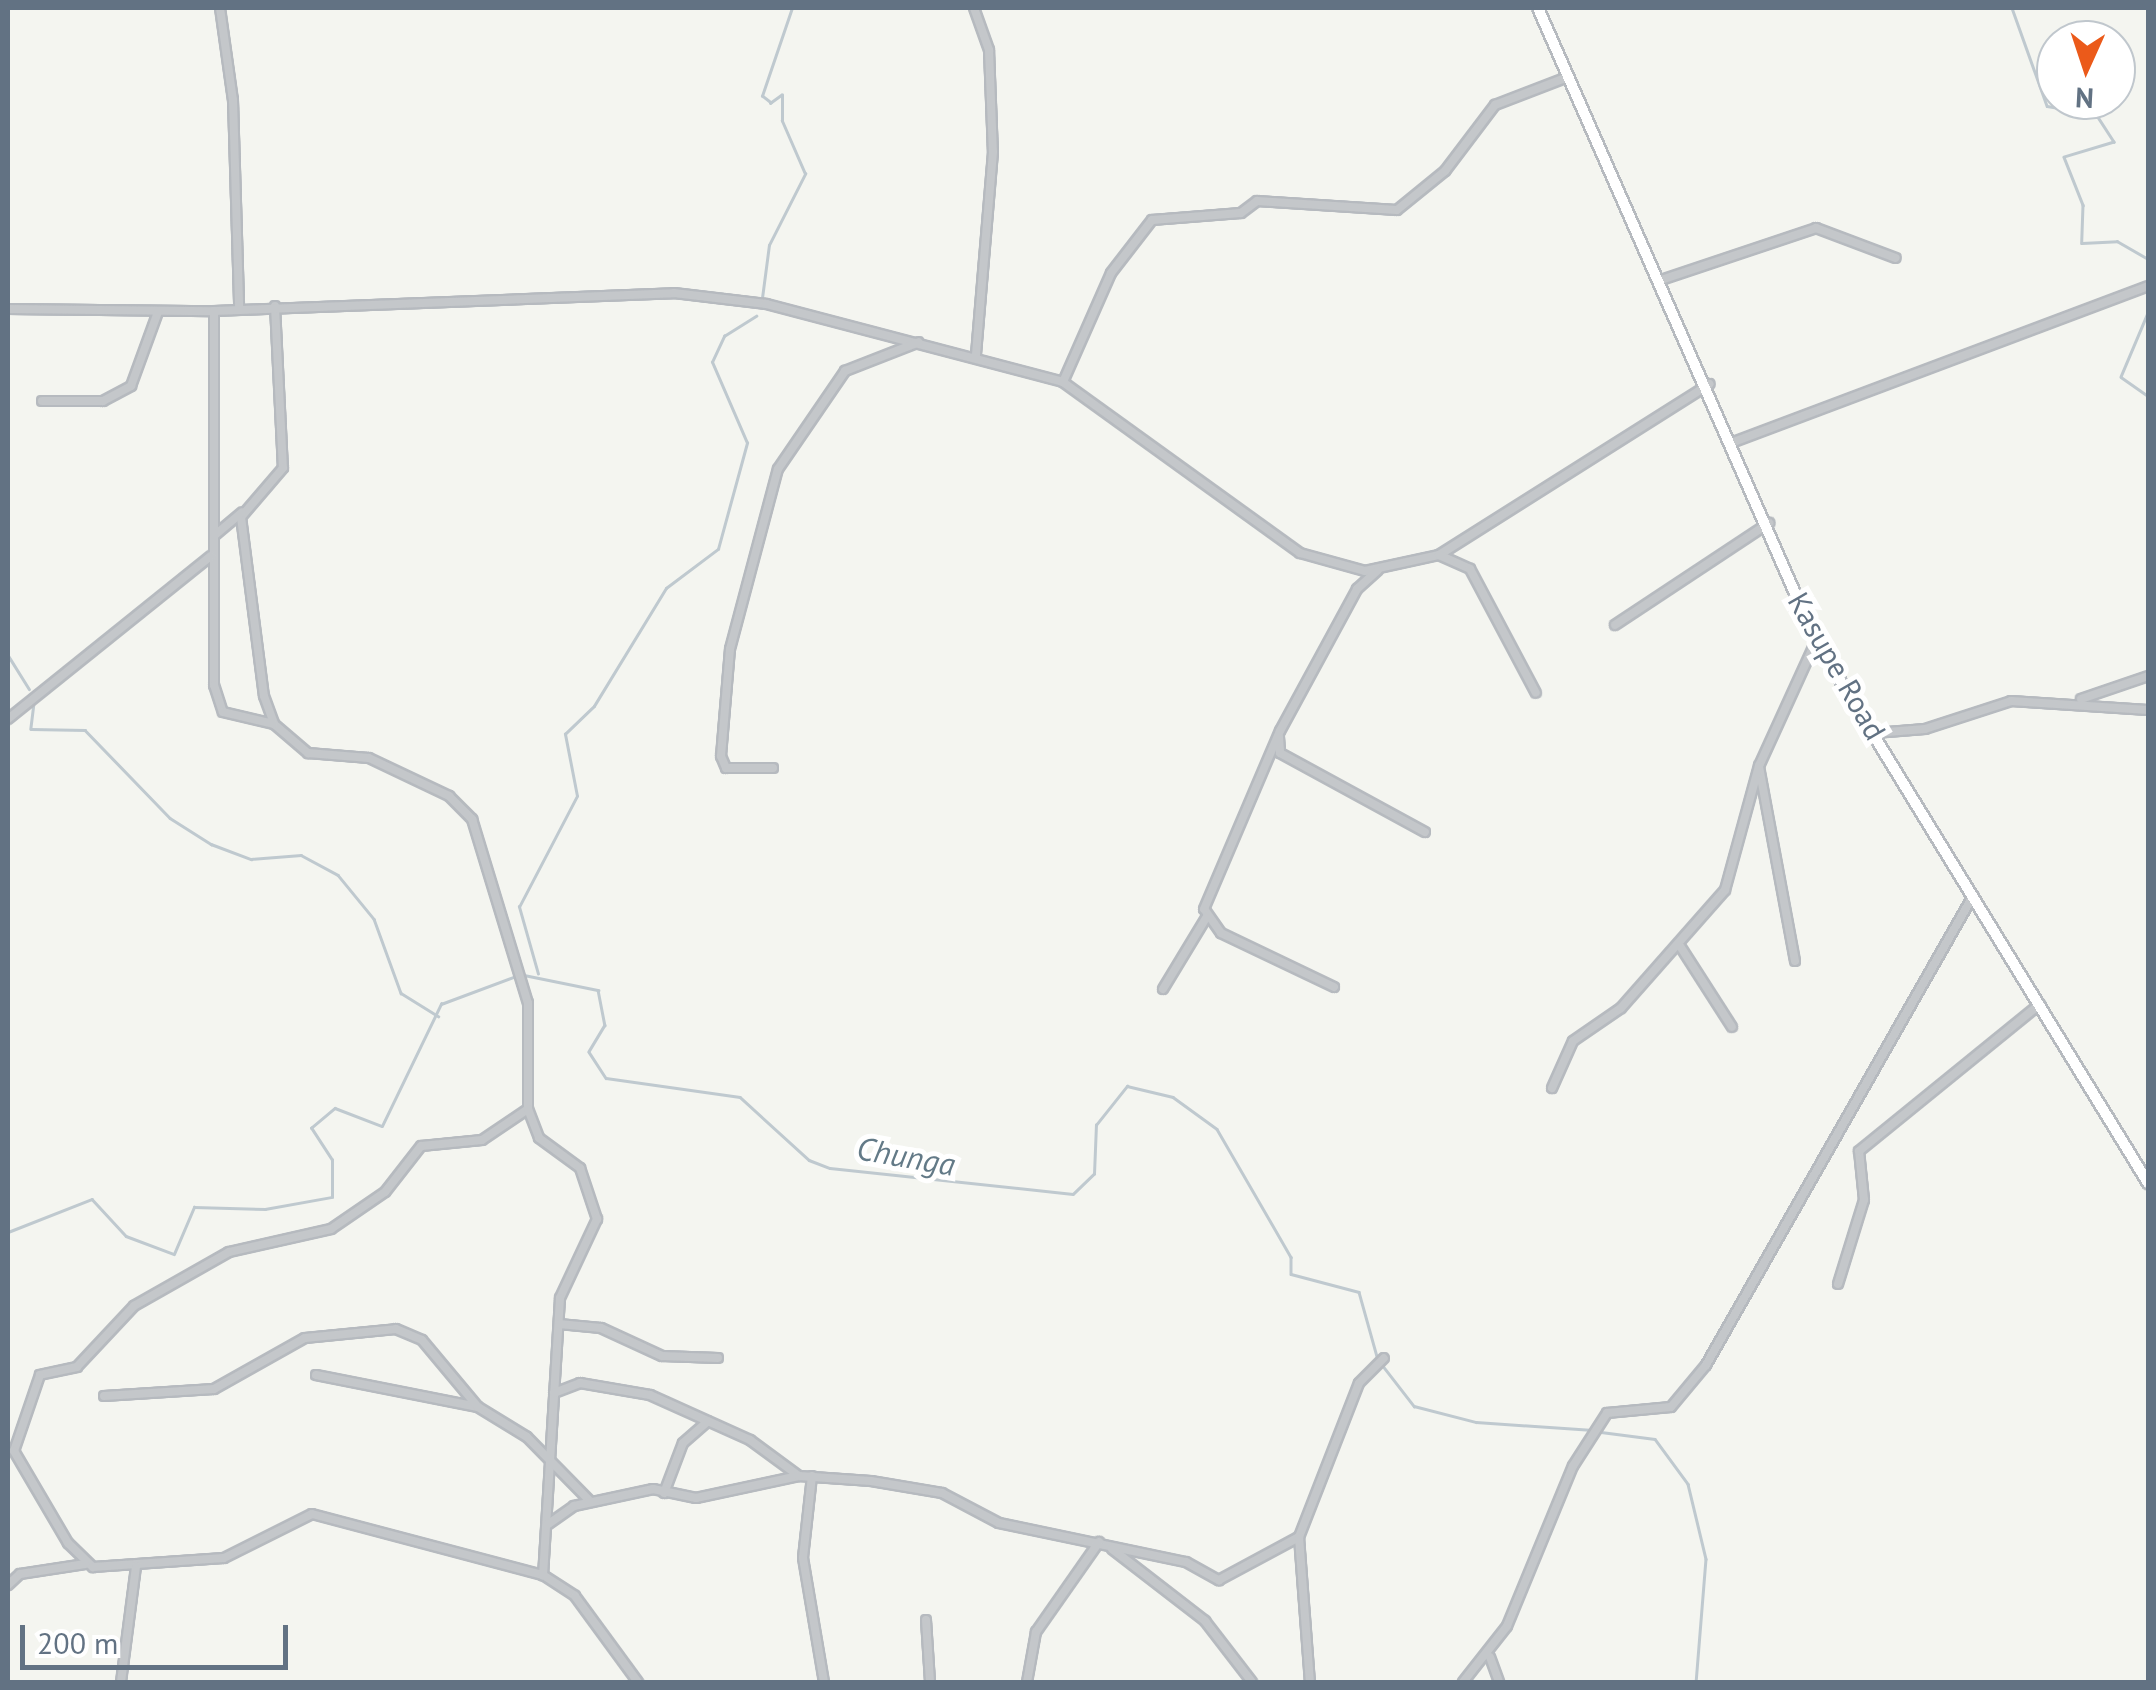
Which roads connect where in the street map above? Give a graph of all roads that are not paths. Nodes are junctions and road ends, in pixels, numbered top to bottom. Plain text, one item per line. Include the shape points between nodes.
1 (220, 8) edge
2 (974, 8) edge
3 (1538, 8) edge
4 (1568, 76) junction
5 (1896, 258) dead end
6 (1658, 281) junction
7 (2148, 286) edge
8 (239, 306) junction
9 (275, 306) junction
10 (8, 308) edge
11 (214, 311) junction
12 (158, 312) junction
13 (923, 342) junction
14 (976, 356) junction
15 (1063, 382) junction
16 (1710, 384) junction
17 (42, 401) dead end
18 (1736, 441) junction
19 (242, 512) junction
20 (1769, 522) junction
21 (214, 536) junction
22 (214, 552) junction
23 (1439, 555) junction
24 (1378, 570) junction
25 (1615, 624) dead end
26 (1816, 641) junction
27 (2148, 676) edge
28 (1536, 693) dead end
29 (2066, 700) junction
30 (2148, 710) edge
31 (8, 719) edge
32 (274, 724) junction
33 (1279, 732) junction
34 (1875, 733) junction
35 (1759, 766) junction
36 (773, 768) dead end
37 (1425, 832) dead end
38 (1974, 896) junction
39 (1206, 918) junction
40 (1680, 946) junction
41 (1796, 962) dead end
42 (1334, 988) dead end
43 (1163, 989) dead end
44 (2040, 1004) junction
45 (1732, 1027) dead end
46 (1552, 1088) dead end
47 (528, 1109) junction
48 (2148, 1183) edge
49 (1838, 1284) dead end
50 (560, 1324) junction
51 (718, 1358) dead end
52 (1384, 1358) dead end
53 (316, 1375) dead end
54 (554, 1393) junction
55 (104, 1396) dead end
56 (478, 1407) junction
57 (708, 1421) junction
58 (550, 1459) junction
59 (798, 1476) junction
60 (812, 1476) junction
61 (664, 1493) junction
62 (589, 1500) junction
63 (547, 1524) junction
64 (1299, 1537) junction
65 (1099, 1542) junction
66 (1112, 1549) junction
67 (85, 1564) junction
68 (136, 1566) junction
69 (542, 1575) junction
70 (8, 1585) edge
71 (926, 1620) dead end
72 (1492, 1653) junction
73 (122, 1682) edge
74 (638, 1682) edge
75 (824, 1682) edge
76 (930, 1682) edge
77 (1026, 1682) edge
78 (1252, 1682) edge
79 (1310, 1682) edge
80 (1463, 1682) edge
81 (1498, 1682) edge

1 - 8 street via 233,100
2 - 14 street via 989,50 993,152
3 - 4 street, Kasupe Road
4 - 6 street, Kasupe Road
4 - 15 street via 1494,104 1446,171 1396,210 1257,201 1241,214 1152,220 1111,273
5 - 6 street via 1816,228
6 - 16 street, Kasupe Road
7 - 18 street
8 - 9 street
8 - 11 street
9 - 13 street via 674,293 766,304
9 - 19 street via 283,468
10 - 12 street
11 - 12 street
11 - 21 street
12 - 17 street via 131,386 102,400
13 - 14 street
13 - 36 street via 845,372 778,468 730,650 721,756 726,768
14 - 15 street
15 - 24 street via 1300,553 1339,569
16 - 18 street, Kasupe Road
16 - 23 street
18 - 20 street, Kasupe Road
19 - 21 street
19 - 32 street via 251,622
20 - 25 street
20 - 26 street, Kasupe Road
21 - 22 street
22 - 31 street
22 - 32 street via 218,701 227,713
23 - 24 street
23 - 28 street via 1470,569
24 - 33 street via 1357,589
26 - 34 street, Kasupe Road
26 - 35 street
27 - 29 street via 2116,694
29 - 30 street
29 - 34 street via 2011,701 1925,729
32 - 47 street via 308,753 369,758 449,796 472,819 528,1002
33 - 37 street via 1280,753
33 - 39 street via 1240,810
34 - 38 street, Kasupe Road
35 - 40 street via 1725,890
35 - 41 street
38 - 44 street, Kasupe Road
38 - 72 street via 1686,1393 1670,1406 1618,1406 1573,1466
39 - 42 street
39 - 43 street
40 - 45 street
40 - 46 street via 1621,1008 1573,1041
44 - 48 street, Kasupe Road
44 - 49 street via 1859,1151 1864,1200
47 - 50 street via 539,1138 580,1168 597,1219 560,1298
47 - 67 street via 482,1140 422,1146 385,1192 331,1229 213,1259 134,1306 77,1367 40,1375 16,1438 17,1464
50 - 51 street via 601,1328 662,1356
50 - 54 street
52 - 64 street via 1359,1383
53 - 56 street
54 - 57 street via 580,1383 619,1386
54 - 58 street
55 - 56 street via 214,1389 306,1338 396,1329 422,1340
56 - 58 street
57 - 59 street
57 - 61 street via 684,1443
58 - 62 street
58 - 63 street
59 - 60 street
59 - 61 street via 731,1496
60 - 65 street via 922,1488 999,1522
60 - 75 street via 802,1558
61 - 62 street
62 - 63 street
63 - 69 street
64 - 66 street via 1220,1580 1186,1562
64 - 79 street
65 - 66 street
65 - 77 street via 1036,1632
66 - 78 street via 1205,1621
67 - 68 street
67 - 70 street via 20,1574
68 - 69 street via 224,1558 312,1514
68 - 73 street
69 - 74 street via 575,1596
71 - 76 street
72 - 80 street
72 - 81 street

